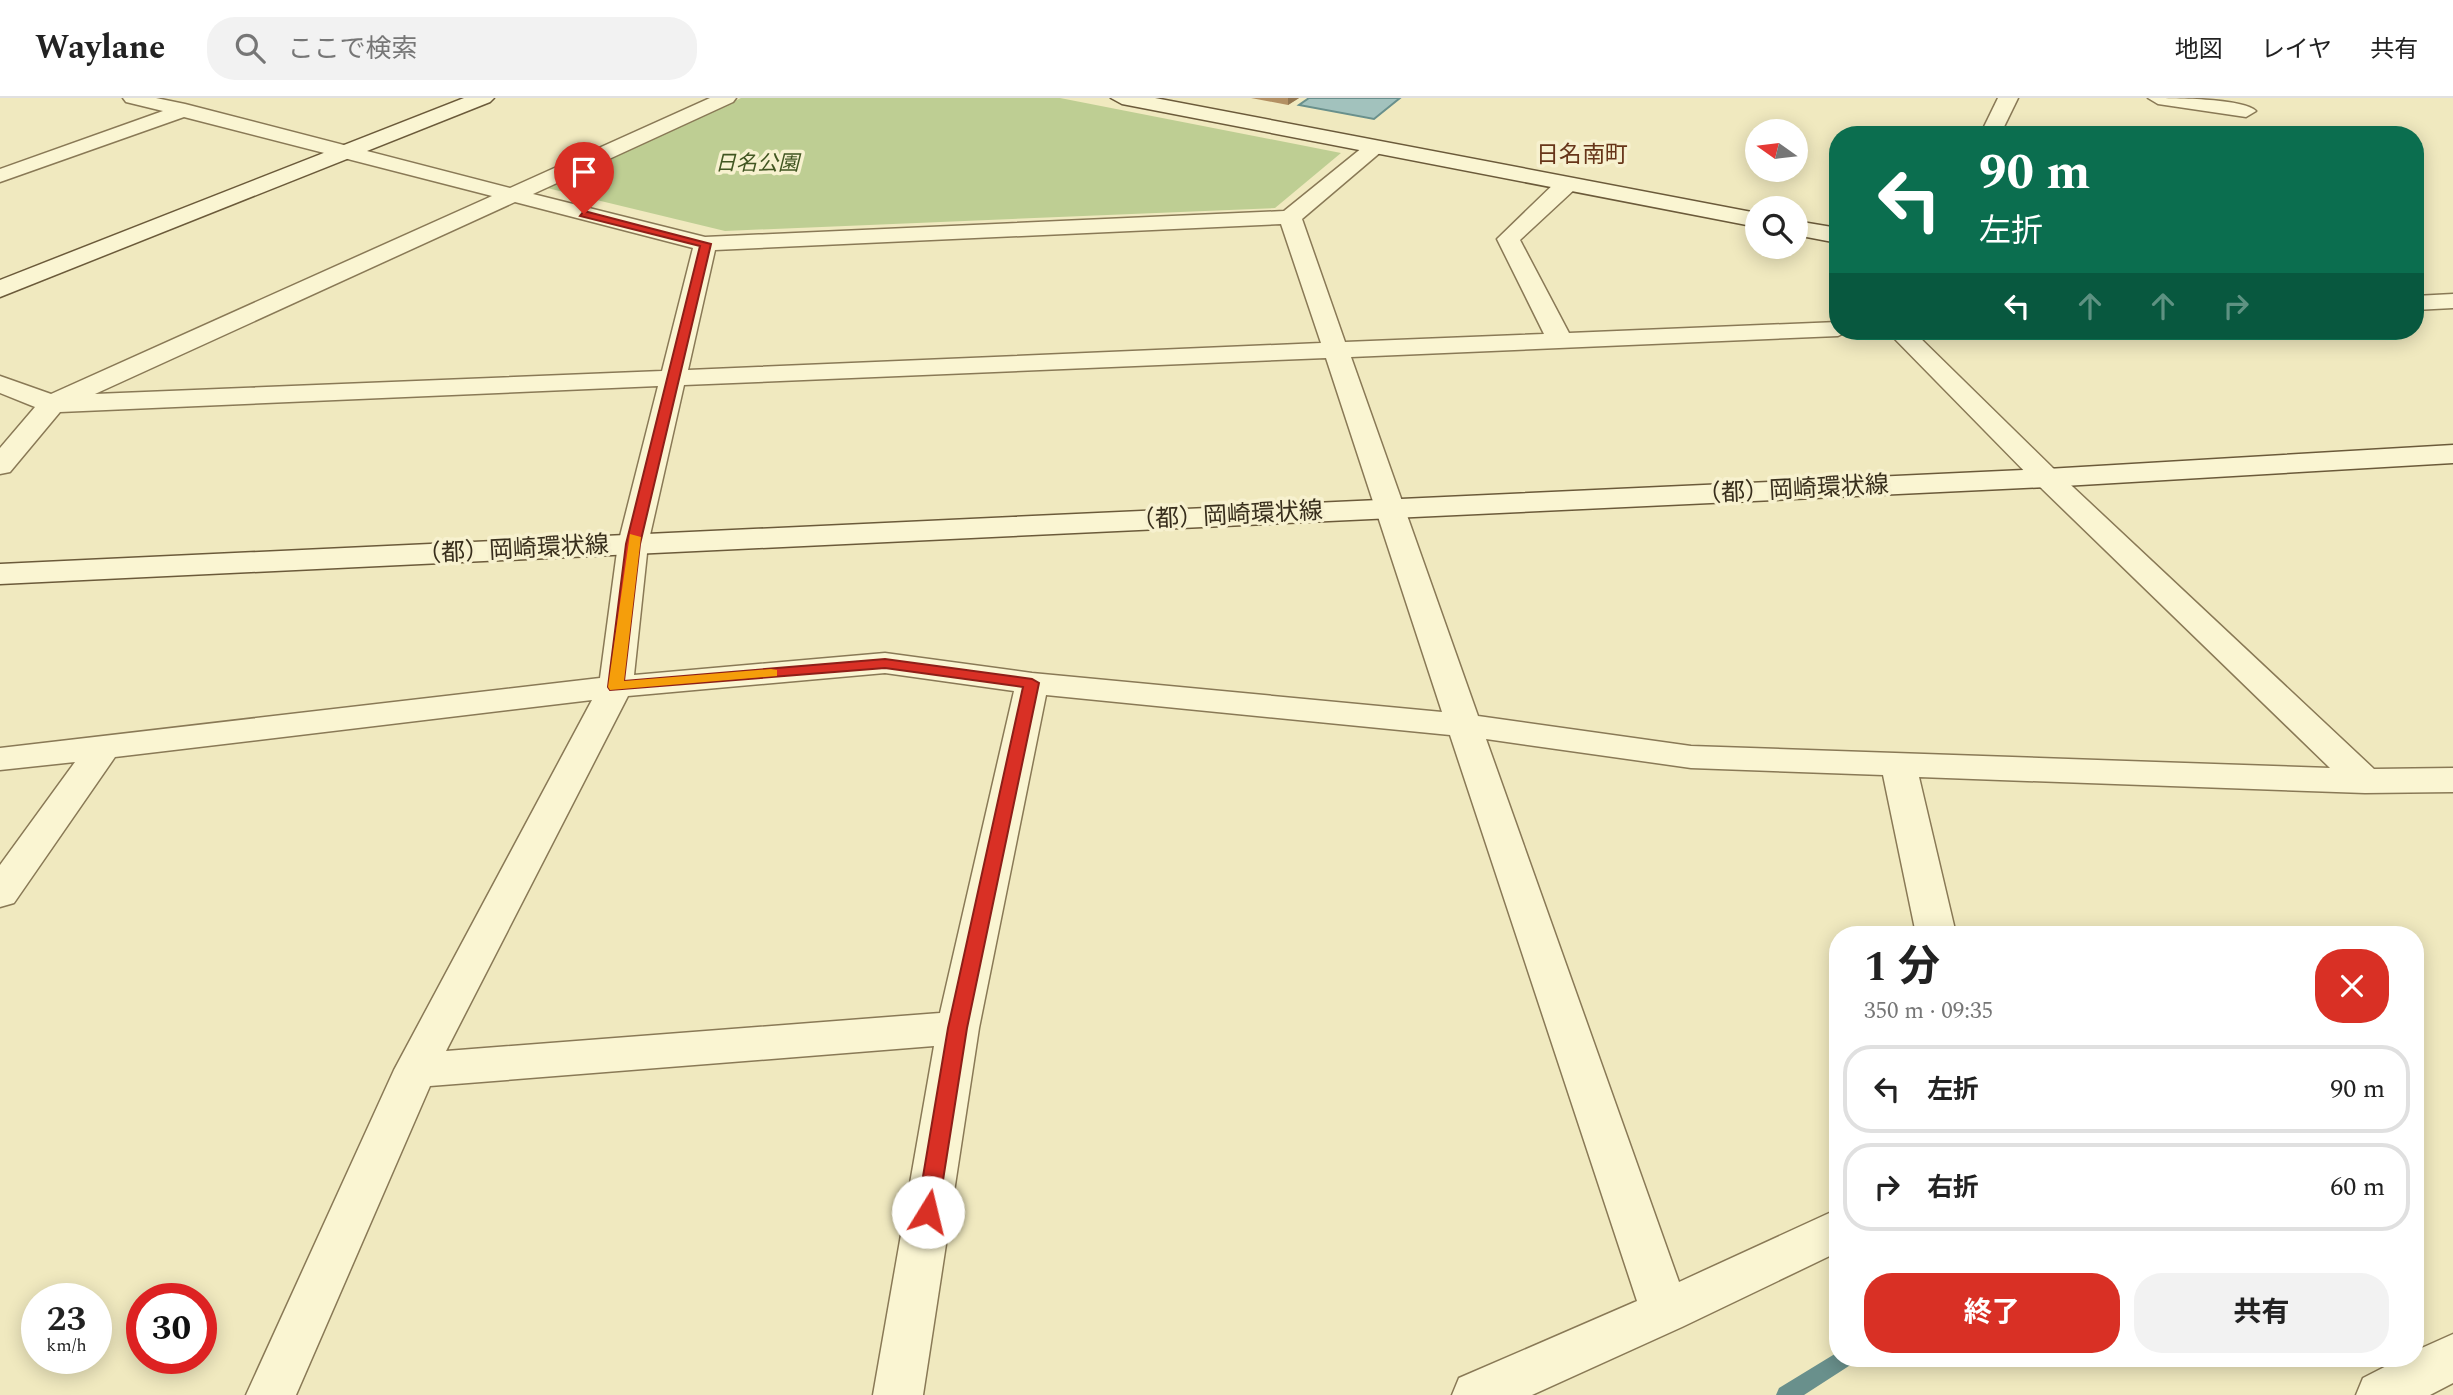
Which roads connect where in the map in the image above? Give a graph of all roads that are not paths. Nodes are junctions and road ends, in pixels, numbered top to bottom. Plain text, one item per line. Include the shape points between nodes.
1 (133, 98) edge
2 (219, 98) edge
3 (482, 98) edge
4 (726, 98) edge
5 (1122, 98) edge
6 (2008, 98) edge
7 (2158, 98) edge
8 (2248, 105) edge
9 (183, 111) junction
10 (1994, 126) edge
11 (2243, 126) edge
12 (1375, 147) junction
13 (343, 153) junction
14 (0, 176) edge
15 (1567, 184) junction
16 (511, 195) junction
17 (1290, 217) junction
18 (1745, 218) edge
19 (1808, 230) edge
20 (1829, 234) edge
21 (705, 244) junction
22 (0, 289) edge
23 (2453, 301) edge
24 (2424, 303) edge
25 (1829, 329) edge
26 (1908, 340) edge
27 (1561, 342) junction
28 (1336, 351) junction
29 (673, 378) junction
30 (0, 384) edge
31 (52, 404) junction
32 (2453, 453) edge
33 (0, 466) edge
34 (2047, 478) junction
35 (1390, 509) junction
36 (633, 544) junction
37 (0, 574) edge
38 (1032, 683) junction
39 (616, 687) junction
40 (1464, 725) junction
41 (105, 745) junction
42 (0, 759) edge
43 (1898, 764) junction
44 (2453, 780) edge
45 (2365, 781) junction
46 (0, 893) edge
47 (1934, 926) edge
48 (958, 1028) junction
49 (415, 1070) junction
50 (1829, 1233) edge
51 (1665, 1312) junction
52 (2453, 1357) edge
53 (271, 1395) edge
54 (898, 1395) edge
55 (1477, 1395) edge
56 (2381, 1395) edge

1 - 9 street
2 - 9 street
3 - 13 street
4 - 16 street
5 - 12 street
6 - 10 street
7 - 8 street
8 - 11 street
9 - 13 street
9 - 14 street
12 - 15 street
12 - 17 street
13 - 16 street
13 - 22 street
15 - 18 street
15 - 27 street via 1508,239
16 - 21 street
16 - 31 street
17 - 21 street
17 - 28 street
19 - 20 street
21 - 29 street
23 - 24 street
25 - 27 street
26 - 34 street
27 - 28 street
28 - 29 street
28 - 35 street
29 - 31 street
29 - 36 street
30 - 31 street
31 - 33 street
32 - 34 street, （都）岡崎環状線
34 - 35 street, （都）岡崎環状線
34 - 45 street
35 - 36 street, （都）岡崎環状線
35 - 40 street
36 - 37 street, （都）岡崎環状線
36 - 39 street
38 - 39 street via 885,663
38 - 40 street
38 - 48 street
39 - 41 street
39 - 49 street
40 - 43 street via 1691,757
40 - 51 street
41 - 42 street
41 - 46 street
43 - 45 street
43 - 47 street
44 - 45 street
48 - 49 street
48 - 54 street
49 - 53 street
50 - 51 street
51 - 55 street
52 - 56 street

